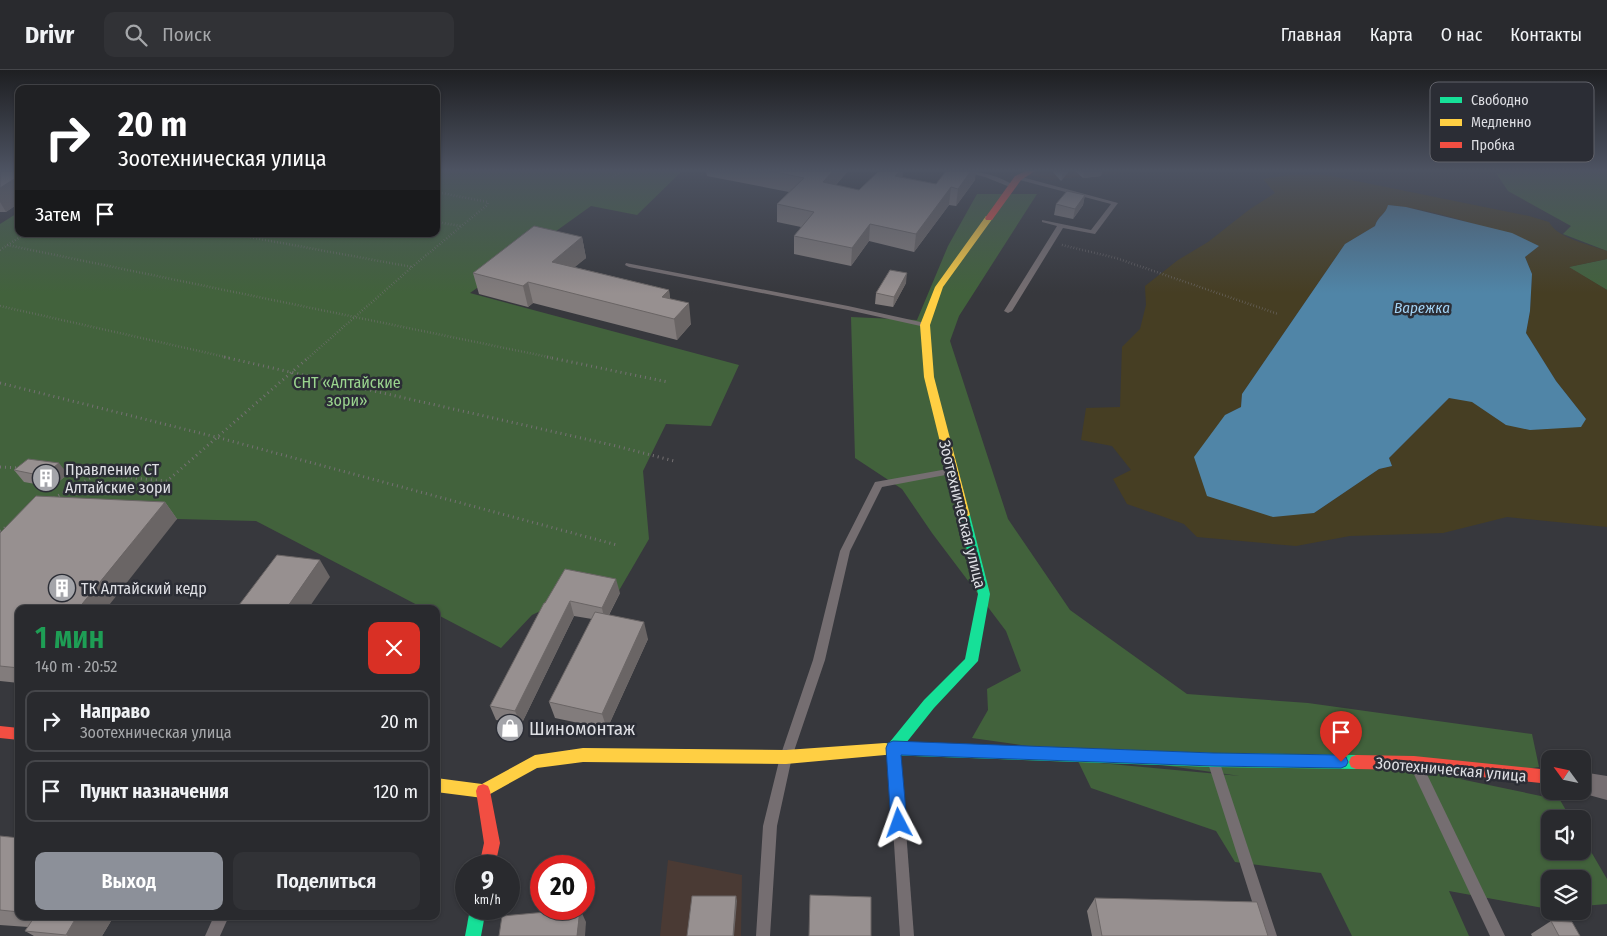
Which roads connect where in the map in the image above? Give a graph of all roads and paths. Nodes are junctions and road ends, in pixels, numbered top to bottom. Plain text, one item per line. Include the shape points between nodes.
1 (479, 211) edge
2 (994, 211) edge
3 (1108, 211) edge
4 (1044, 221) dead end
5 (440, 223) edge
6 (1061, 225) junction
7 (462, 226) junction
8 (20, 237) edge
9 (249, 237) edge
10 (7, 245) junction
11 (0, 250) edge
12 (1079, 250) dead end
13 (629, 265) dead end
14 (412, 267) junction
15 (0, 306) edge
16 (1008, 311) dead end
17 (1278, 314) dead end
18 (355, 317) junction
19 (925, 325) junction
20 (292, 372) junction
21 (668, 382) dead end
22 (0, 383) edge
23 (216, 437) junction
24 (674, 461) dead end
25 (0, 467) edge
26 (28, 469) edge
27 (953, 471) junction
28 (57, 472) edge
29 (96, 475) junction
30 (51, 500) edge
31 (7, 527) edge
32 (0, 531) edge
33 (616, 545) dead end
34 (0, 732) edge
35 (15, 734) edge
36 (893, 748) junction
37 (786, 757) junction
38 (1213, 760) junction
39 (1414, 763) junction
40 (1541, 776) edge
41 (1591, 785) edge
42 (440, 786) edge
43 (1607, 788) edge
44 (483, 791) junction
45 (489, 855) edge
46 (220, 920) edge
47 (476, 920) edge
48 (212, 936) edge
49 (472, 936) edge
50 (763, 936) edge
51 (908, 936) edge
52 (1270, 936) edge
53 (1498, 936) edge

1 - 7 path
2 - 19 street, Зоотехническая улица via 939,287
3 - 6 lane via 1093,233
4 - 6 lane
5 - 7 path
6 - 16 lane
7 - 14 path
8 - 10 path
9 - 14 path
10 - 11 path
10 - 18 path
12 - 17 path via 1116,258
13 - 19 lane
14 - 18 path
15 - 20 path
18 - 20 path
18 - 21 path
19 - 27 street, Зоотехническая улица via 929,377
20 - 23 path
20 - 24 path
22 - 23 path
23 - 29 path via 167,482
23 - 33 path
25 - 26 path
27 - 36 street, Зоотехническая улица via 984,594 971,661 929,704
27 - 37 lane via 878,484 846,551 818,660
28 - 29 path
29 - 30 path
31 - 32 path
34 - 35 street
36 - 37 street
36 - 38 street, Зоотехническая улица
36 - 51 lane
37 - 44 street via 583,756 535,762
37 - 50 lane via 770,826
38 - 39 street, Зоотехническая улица
38 - 52 lane
39 - 40 street, Зоотехническая улица
39 - 53 lane
41 - 43 street
42 - 44 street
44 - 45 street via 492,843
46 - 48 lane
47 - 49 street

